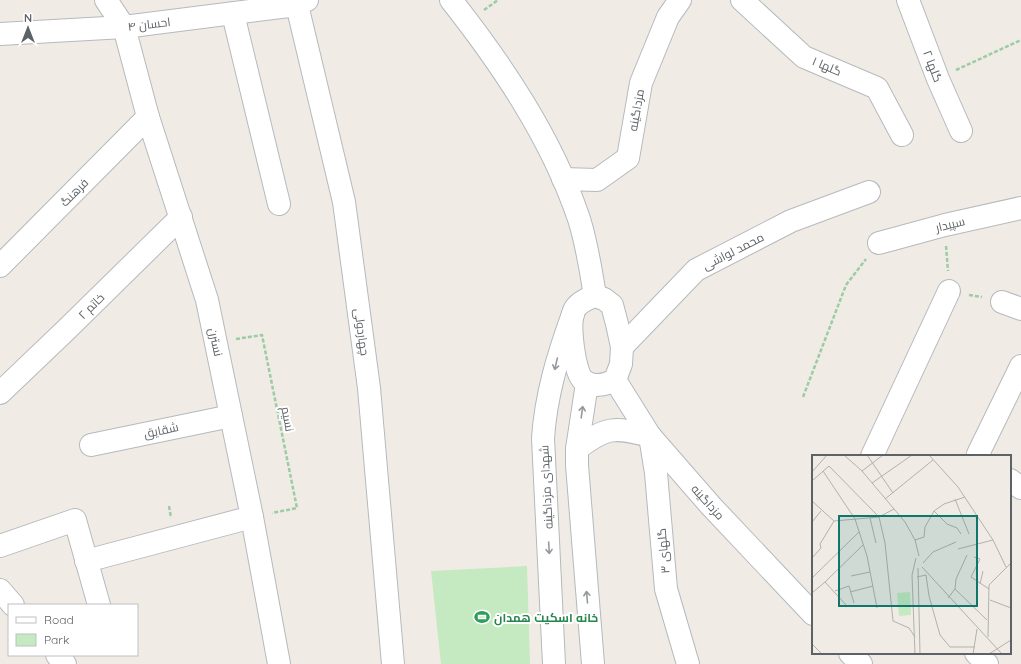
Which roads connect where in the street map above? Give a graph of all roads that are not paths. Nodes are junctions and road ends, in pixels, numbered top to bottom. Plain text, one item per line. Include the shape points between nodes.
1 (106, 0) edge
2 (451, 0) edge
3 (680, 0) edge
4 (742, 0) edge
5 (908, 0) edge
6 (298, 2) edge
7 (233, 14) junction
8 (124, 27) junction
9 (0, 34) edge
10 (148, 117) junction
11 (961, 131) dead end
12 (902, 135) dead end
13 (563, 179) junction
14 (869, 192) dead end
15 (279, 204) dead end
16 (1021, 208) edge
17 (181, 217) junction
18 (879, 243) road end
19 (0, 266) edge
20 (948, 291) road end
21 (596, 296) junction
22 (573, 314) junction
23 (622, 347) junction
24 (1021, 366) edge
25 (615, 380) junction
26 (587, 383) junction
27 (0, 393) edge
28 (231, 416) junction
29 (650, 436) junction
30 (91, 445) dead end
31 (577, 449) junction
32 (872, 455) edge
33 (979, 455) edge
34 (1011, 481) edge
35 (1021, 488) edge
36 (252, 517) junction
37 (0, 546) edge
38 (86, 561) junction
39 (0, 590) edge
40 (12, 604) edge
41 (99, 604) edge
42 (810, 606) edge
43 (851, 654) edge
44 (977, 654) edge
45 (59, 656) edge
46 (65, 664) edge
47 (279, 664) edge
48 (393, 664) edge
49 (554, 664) edge
50 (594, 664) edge
51 (688, 664) edge
52 (861, 664) edge
53 (987, 664) edge

1 - 8 street, نسترن
2 - 13 street via 489,48 533,120
3 - 13 street, مزداگینه via 668,17 641,83 628,158 597,180
4 - 12 street, گلها ۱ via 804,57 877,88
5 - 11 street, گلها ۲
6 - 7 street, احسان ۴
6 - 48 street, چهاردولی via 344,202 369,388
7 - 8 street, احسان ۴
7 - 15 street
8 - 9 street, احسان ۴
8 - 10 street, نسترن
10 - 17 street, نسترن
10 - 19 street, فرهنگ
13 - 21 street via 584,236
14 - 23 street, محمد لواشی via 791,222 696,270
16 - 18 street, سپیدار
17 - 27 street, خاتم ۲
17 - 28 street, نسترن via 207,300
20 - 32 street
21 - 22 street via 583,300
21 - 23 street via 604,298 612,305
22 - 26 street via 574,357 581,379
22 -> 49 street, شهدای مزداگینه via 554,371 545,409 543,438
23 - 25 street via 621,364
24 - 33 street
25 - 26 street via 601,384
25 - 29 street, مزداگینه
31 -> 26 street
28 - 30 street, شقایق
28 - 36 street, نسترن
29 - 31 street via 615,429 596,434
29 - 42 street, مزداگینه via 711,506
29 - 51 street, گلهای ۳ via 656,473 666,589
50 -> 31 street
34 - 35 street
36 - 38 street
36 - 47 street, نسترن
37 - 38 street via 75,520
38 - 41 street
39 - 40 street
43 - 52 street
44 - 53 street
45 - 46 street

